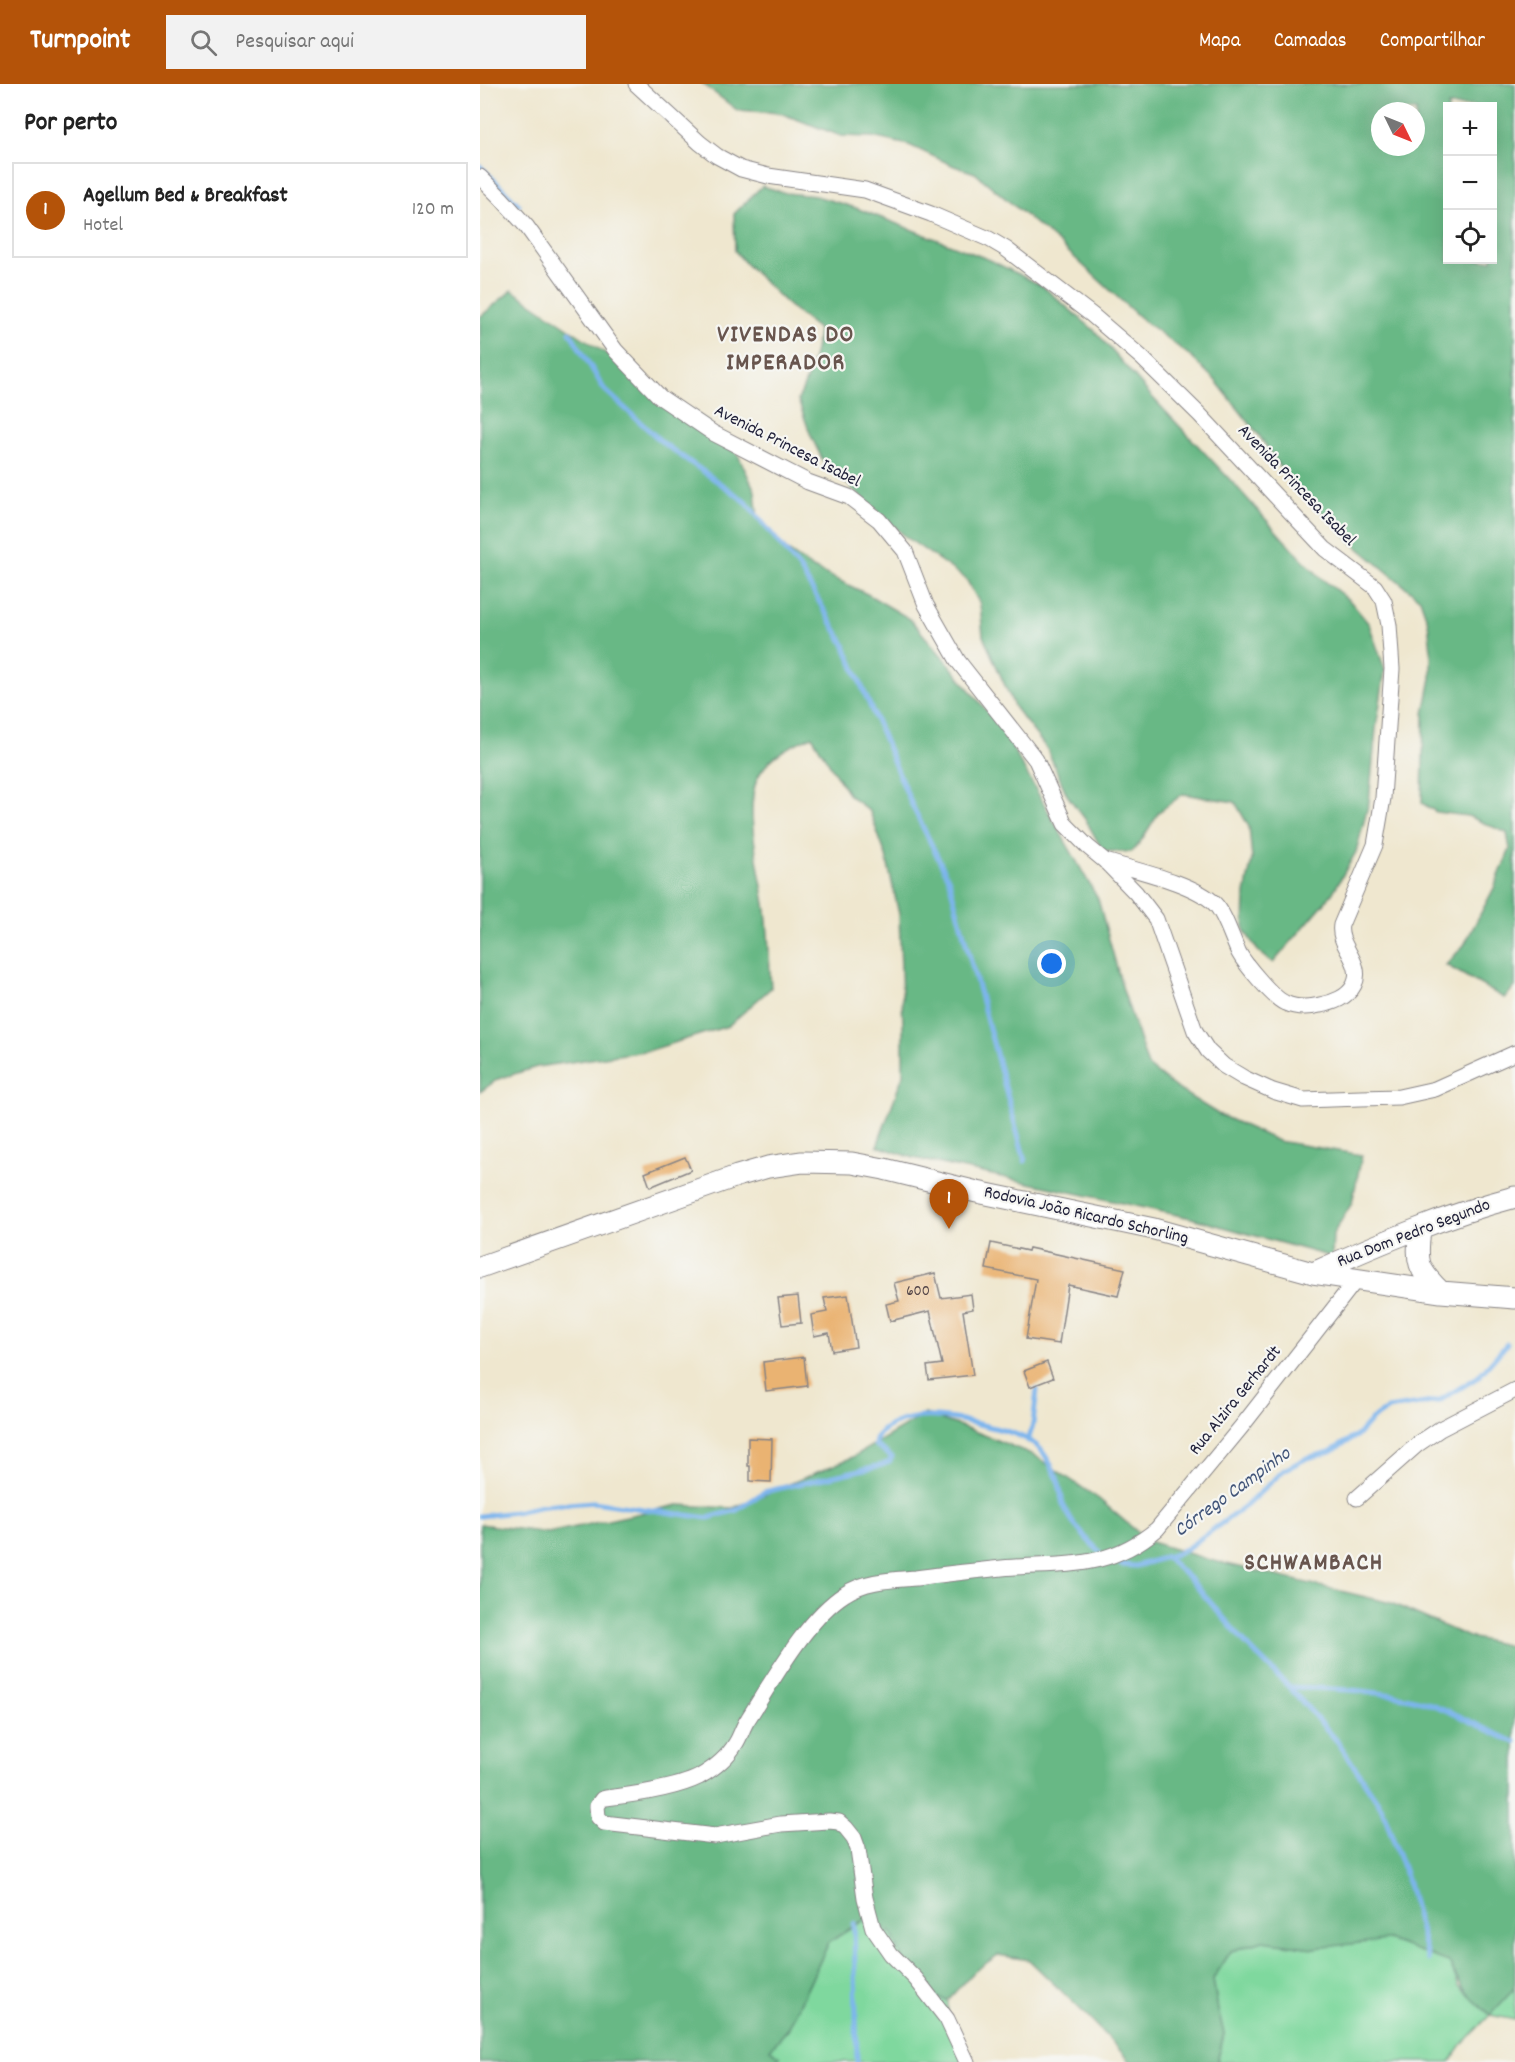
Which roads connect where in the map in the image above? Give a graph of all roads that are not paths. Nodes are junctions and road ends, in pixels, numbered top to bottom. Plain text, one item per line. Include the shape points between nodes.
1 (636, 84) edge
2 (480, 177) edge
3 (1105, 861) junction
4 (1515, 1053) edge
5 (1515, 1197) edge
6 (1420, 1230) junction
7 (480, 1267) edge
8 (1313, 1273) junction
9 (1356, 1280) junction
10 (1441, 1292) junction
11 (1515, 1298) edge
12 (1515, 1389) edge
13 (1357, 1498) dead end
14 (967, 2062) edge

1 - 3 street, Avenida Princesa Isabel via 700,143 741,169 865,190 931,214 1006,249 1141,357 1325,549 1375,587 1384,601 1392,669 1383,798 1375,845 1339,932 1356,969 1355,984 1344,997 1306,1008 1283,1003 1240,956 1216,904 1189,888
2 - 3 street, Avenida Princesa Isabel via 527,227 616,351 660,397 713,433 808,482 849,497 879,520 905,551 926,605 958,661 1036,760 1065,824
3 - 4 street, Avenida Princesa Isabel via 1156,919 1195,1031 1208,1051 1244,1078 1303,1100 1399,1097 1435,1089
5 - 6 main road, Rua Dom Pedro Segundo
6 - 8 main road, Rua Dom Pedro Segundo
6 - 10 main road via 1417,1250 1422,1273
7 - 8 main road, Rodovia João Ricardo Schorling via 737,1176 802,1162 852,1163 884,1169 1154,1229
8 - 9 main road, Rodovia João Ricardo Schorling
9 - 10 main road, Rodovia João Ricardo Schorling
9 - 14 street, Rua Alzira Gerhardt via 1242,1426 1142,1541 1094,1562 868,1583 846,1593 825,1609 794,1648 735,1744 719,1763 699,1777 606,1798 597,1806 598,1817 604,1823 715,1836 781,1824 839,1822 854,1838 858,1849 873,1928 947,2019
10 - 11 main road, Rodovia João Ricardo Schorling
12 - 13 street via 1418,1444

